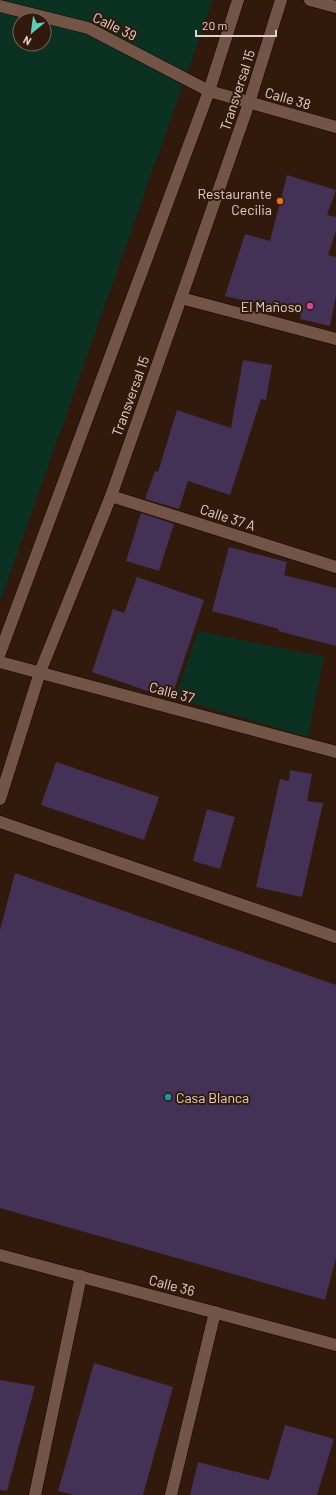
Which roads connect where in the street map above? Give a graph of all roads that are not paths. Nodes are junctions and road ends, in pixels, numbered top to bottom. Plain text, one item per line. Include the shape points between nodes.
1 (238, 0) edge
2 (281, 0) edge
3 (310, 0) edge
4 (0, 6) edge
5 (336, 6) edge
6 (209, 91) junction
7 (249, 102) junction
8 (336, 127) edge
9 (181, 298) junction
10 (336, 339) edge
11 (111, 496) junction
12 (336, 567) edge
13 (0, 653) edge
14 (0, 662) edge
15 (40, 672) junction
16 (336, 752) edge
17 (0, 799) edge
18 (0, 822) edge
19 (336, 938) edge
20 (0, 1255) edge
21 (81, 1276) junction
22 (215, 1312) junction
23 (336, 1345) edge
24 (35, 1495) edge
25 (171, 1495) edge

1 - 6 street, Transversal 15
2 - 7 street, Transversal 15
3 - 5 street
4 - 6 street, Calle 39 via 88,28
6 - 7 street, Calle 38
6 - 13 street, Transversal 15
7 - 8 street, Calle 38
7 - 9 street, Transversal 15
9 - 10 street
9 - 11 street, Transversal 15
11 - 12 street, Calle 37 A
11 - 15 street, Transversal 15
14 - 15 street, Calle 37
15 - 16 street, Calle 37
15 - 17 street, Transversal 15
18 - 19 street
20 - 21 street, Calle 36
21 - 22 street, Calle 36
21 - 24 street
22 - 23 street, Calle 36
22 - 25 street

